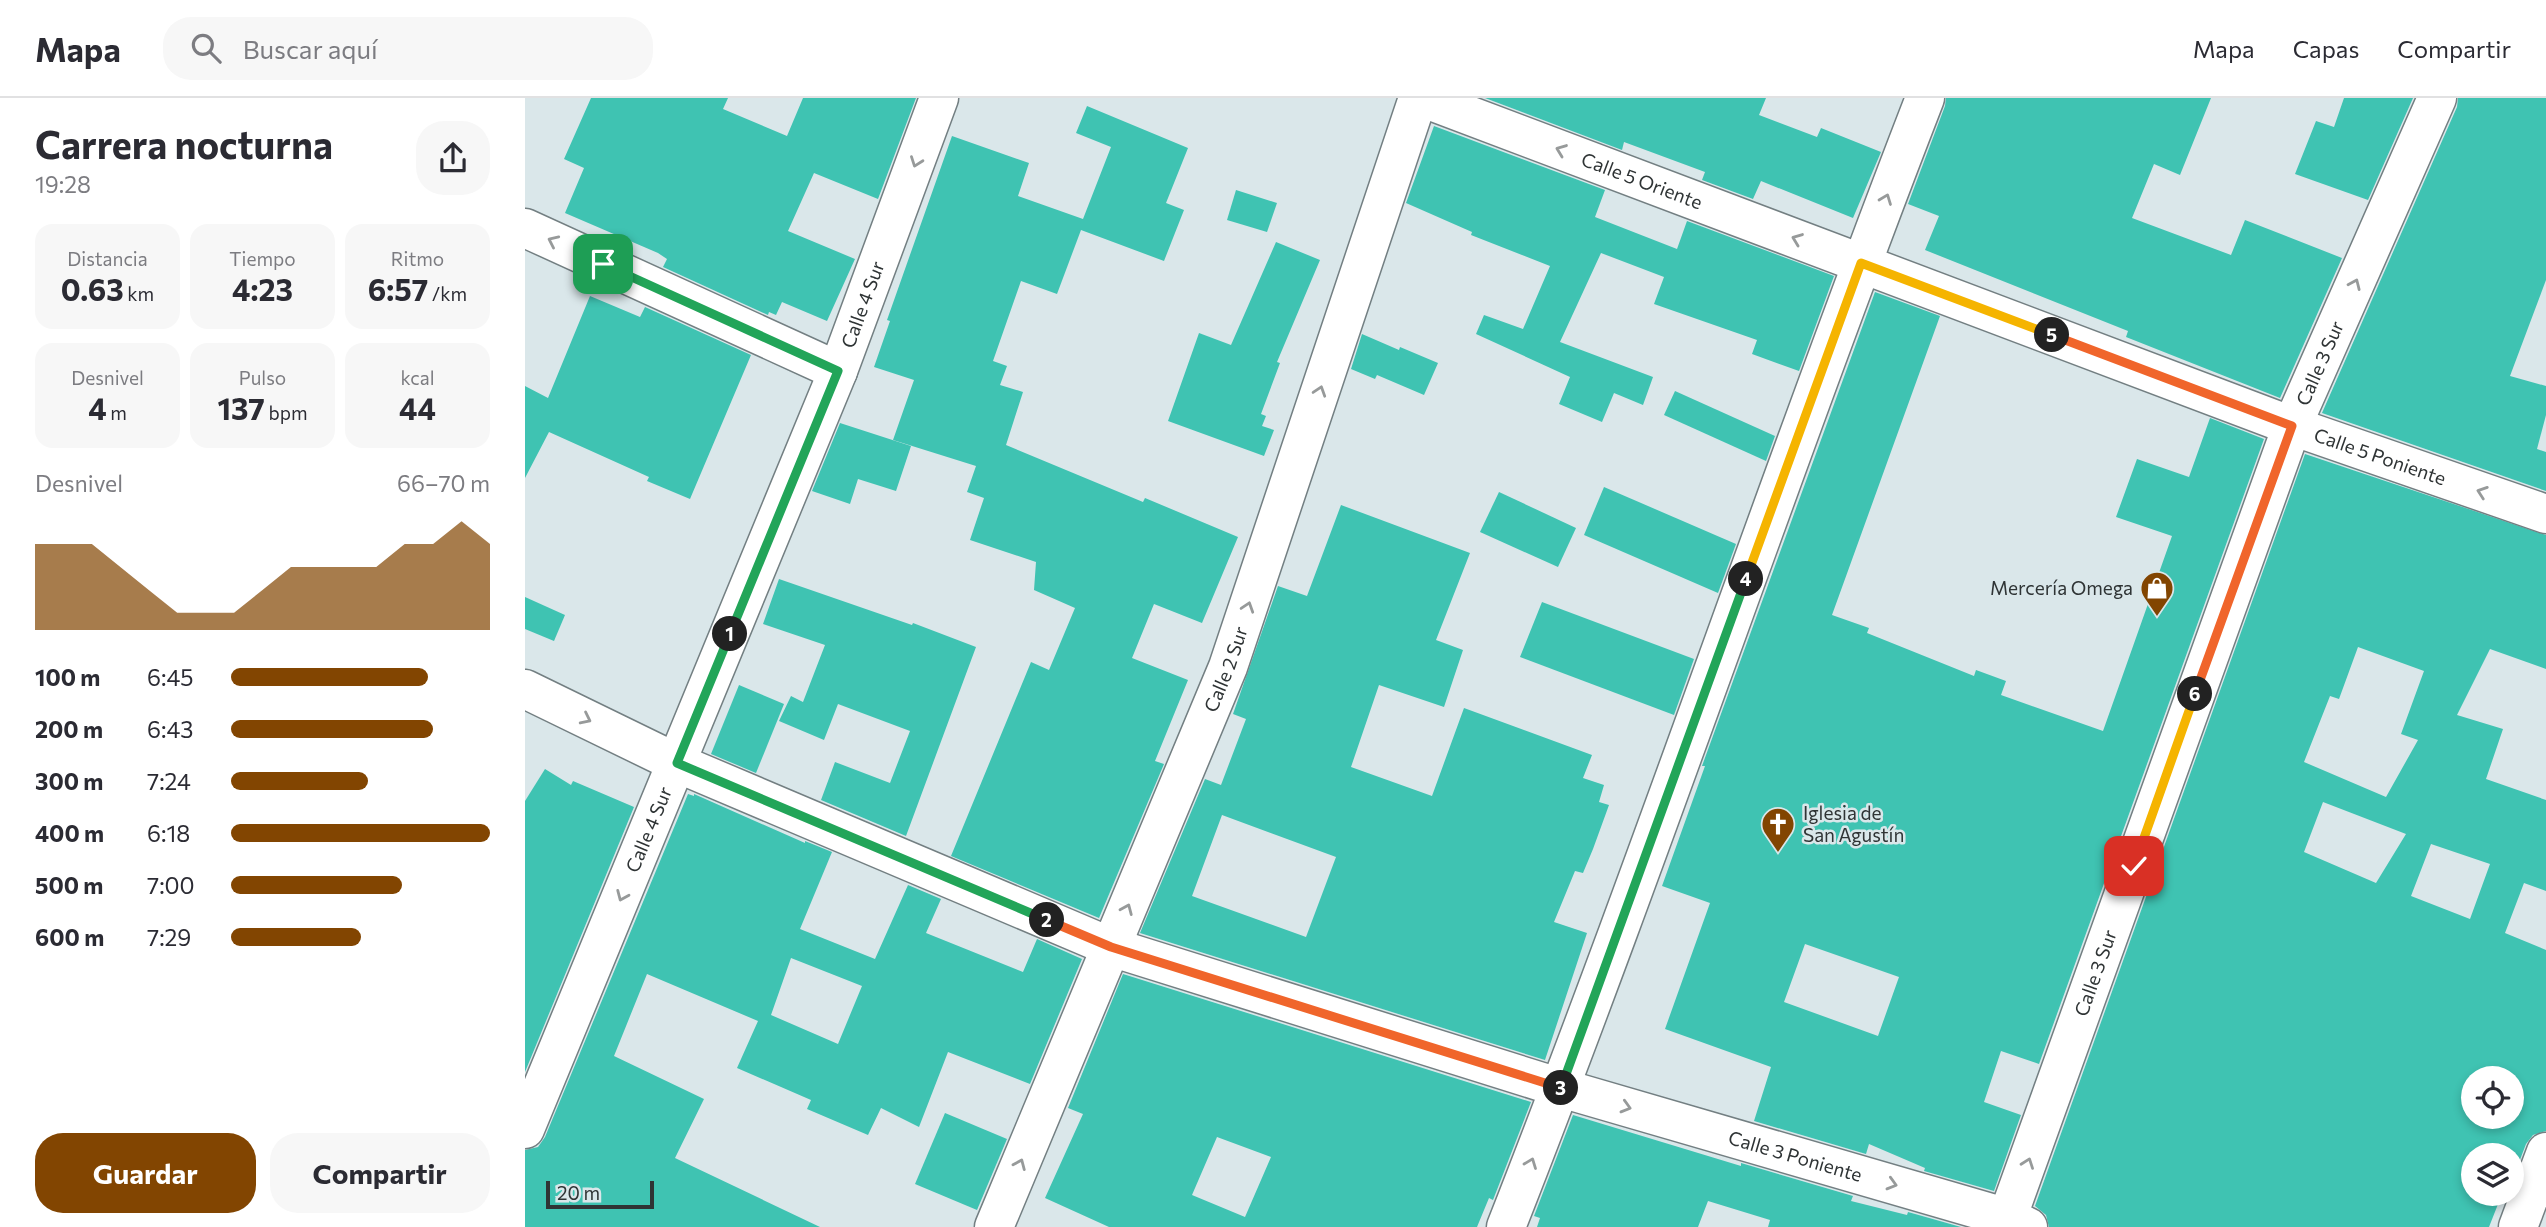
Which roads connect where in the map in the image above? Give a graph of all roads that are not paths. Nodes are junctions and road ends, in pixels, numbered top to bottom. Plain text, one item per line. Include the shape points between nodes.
1 (939, 98) edge
2 (1418, 98) edge
3 (1423, 98) edge
4 (1925, 98) edge
5 (2437, 98) edge
6 (525, 228) edge
7 (1861, 263) junction
8 (838, 371) junction
9 (2292, 426) junction
10 (2546, 514) edge
11 (525, 689) edge
12 (677, 763) junction
13 (1111, 947) junction
14 (1561, 1088) junction
15 (525, 1129) edge
16 (2546, 1152) edge
17 (2013, 1224) edge
18 (994, 1227) edge
19 (1506, 1227) edge
20 (2518, 1227) edge

1 -> 8 street, Calle 4 Sur
13 -> 2 street, Calle 2 Sur via 1228,667
7 -> 3 street, Calle 5 Oriente
7 -> 4 street
9 -> 5 street, Calle 3 Sur
8 -> 6 street
7 - 9 street, Calle 5 Poniente
7 - 14 street
8 - 12 street, Calle 4 Sur
10 -> 9 street, Calle 5 Poniente
17 -> 9 street, Calle 3 Sur
11 -> 12 street, Calle 3 Poniente
12 - 13 street, Calle 3 Poniente
12 -> 15 street, Calle 4 Sur
13 - 14 street, Calle 3 Poniente
18 -> 13 street, Calle 2 Sur
14 -> 17 street, Calle 3 Poniente
19 -> 14 street
16 - 20 street

